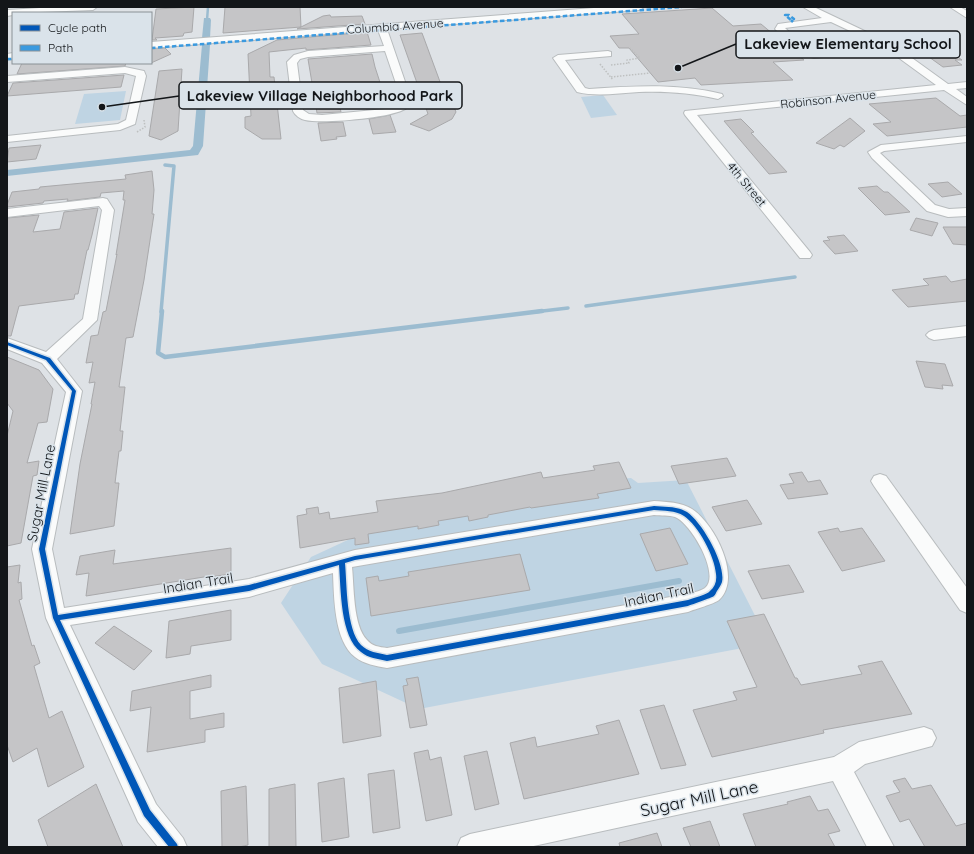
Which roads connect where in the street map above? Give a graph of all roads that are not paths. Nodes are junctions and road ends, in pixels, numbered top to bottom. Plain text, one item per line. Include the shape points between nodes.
1 (93, 7) edge
2 (640, 7) edge
3 (807, 7) edge
4 (954, 7) edge
5 (9, 12) edge
6 (846, 15) dead end
7 (967, 15) edge
8 (831, 19) junction
9 (382, 27) junction
10 (152, 45) edge
11 (888, 45) junction
12 (389, 48) junction
13 (608, 54) dead end
14 (7, 79) edge
15 (967, 85) edge
16 (947, 87) junction
17 (718, 96) dead end
18 (967, 102) edge
19 (689, 113) joint
20 (7, 139) edge
21 (967, 139) edge
22 (967, 212) edge
23 (7, 213) edge
24 (805, 255) dead end
25 (967, 331) edge
26 (934, 335) dead end
27 (7, 343) edge
28 (48, 359) junction
29 (880, 481) dead end
30 (342, 562) junction
31 (967, 604) edge
32 (56, 618) junction
33 (924, 738) dead end
34 (839, 768) junction
35 (174, 847) edge
36 (470, 847) edge
37 (881, 847) edge

1 - 5 street
2 - 9 street, Columbia Avenue
3 - 8 street
4 - 7 street
6 - 11 street
8 - 11 street
8 - 11 street via 785,25 780,29 805,52 814,54
9 - 10 street, Columbia Avenue
9 - 12 street
11 - 16 street
12 - 12 street via 296,57 292,62 298,111 306,117 322,118 385,112 400,108 407,102
13 - 17 street via 558,58 581,90 588,92 669,88
14 - 20 street via 125,70 140,73 141,76 131,122 126,125 108,130
15 - 16 street, Robinson Avenue
16 - 18 street
16 - 19 street, Robinson Avenue
19 - 24 street, 4th Street
21 - 22 street via 881,148 874,152 931,208 948,213
23 - 28 street via 103,202 108,210 90,320
25 - 26 street
27 - 28 street, Sugar Mill Lane
28 - 32 street, Sugar Mill Lane via 74,391 42,549
29 - 31 street
30 - 30 street, Indian Trail via 654,508 676,510 687,515 698,526 718,566 720,581 712,594 688,603 388,658 370,655 357,646 349,631
30 - 32 street, Indian Trail via 249,588
32 - 35 street, Sugar Mill Lane via 147,813
33 - 34 street via 859,754
34 - 36 street, Sugar Mill Lane
34 - 37 street

